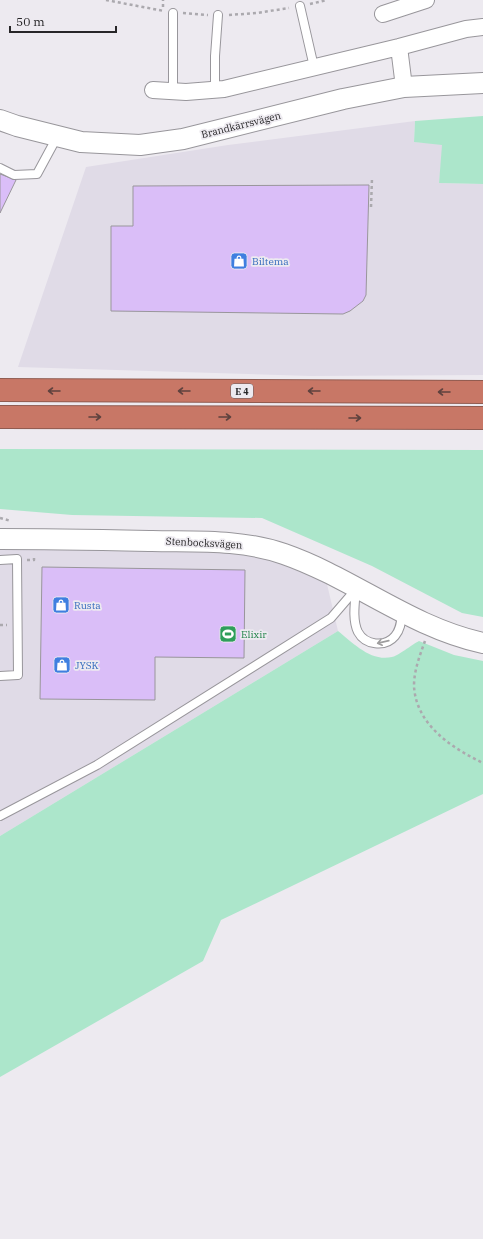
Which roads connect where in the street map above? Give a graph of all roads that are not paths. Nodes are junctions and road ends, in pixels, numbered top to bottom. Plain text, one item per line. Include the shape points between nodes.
1 (426, 0) edge
2 (300, 6) road end
3 (173, 13) road end
4 (383, 14) dead end
5 (218, 15) road end
6 (483, 27) edge
7 (399, 47) junction
8 (314, 68) junction
9 (483, 83) edge
10 (404, 87) junction
11 (153, 90) dead end
12 (215, 90) junction
13 (173, 91) junction
14 (0, 120) edge
15 (57, 137) junction
16 (0, 168) edge
17 (0, 390) edge
18 (483, 392) edge
19 (0, 417) edge
20 (483, 418) edge
21 (0, 539) edge
22 (0, 560) edge
23 (356, 589) junction
24 (402, 613) junction
25 (483, 642) edge
26 (0, 676) edge
27 (0, 816) edge

1 - 4 street
2 - 8 lane
3 - 13 lane
5 - 12 lane
6 - 7 street
7 - 8 street
7 - 10 street
8 - 12 street
9 - 10 street, Brandkärrsvägen
10 - 15 street, Brandkärrsvägen via 343,99 183,139 140,145 81,142
11 - 13 street
12 - 13 street
14 - 15 street, Brandkärrsvägen
15 - 16 lane via 37,174 14,175
18 -> 17 highway, E 4
19 -> 20 highway
21 - 23 street, Stenbocksvägen via 237,543 260,547 309,564
22 - 26 lane via 17,559 18,675
23 - 24 street, Stenbocksvägen
24 -> 23 lane via 400,626 394,637 386,642 369,643 357,631
23 - 27 lane via 325,622 97,765
24 - 25 street, Stenbocksvägen via 461,638

